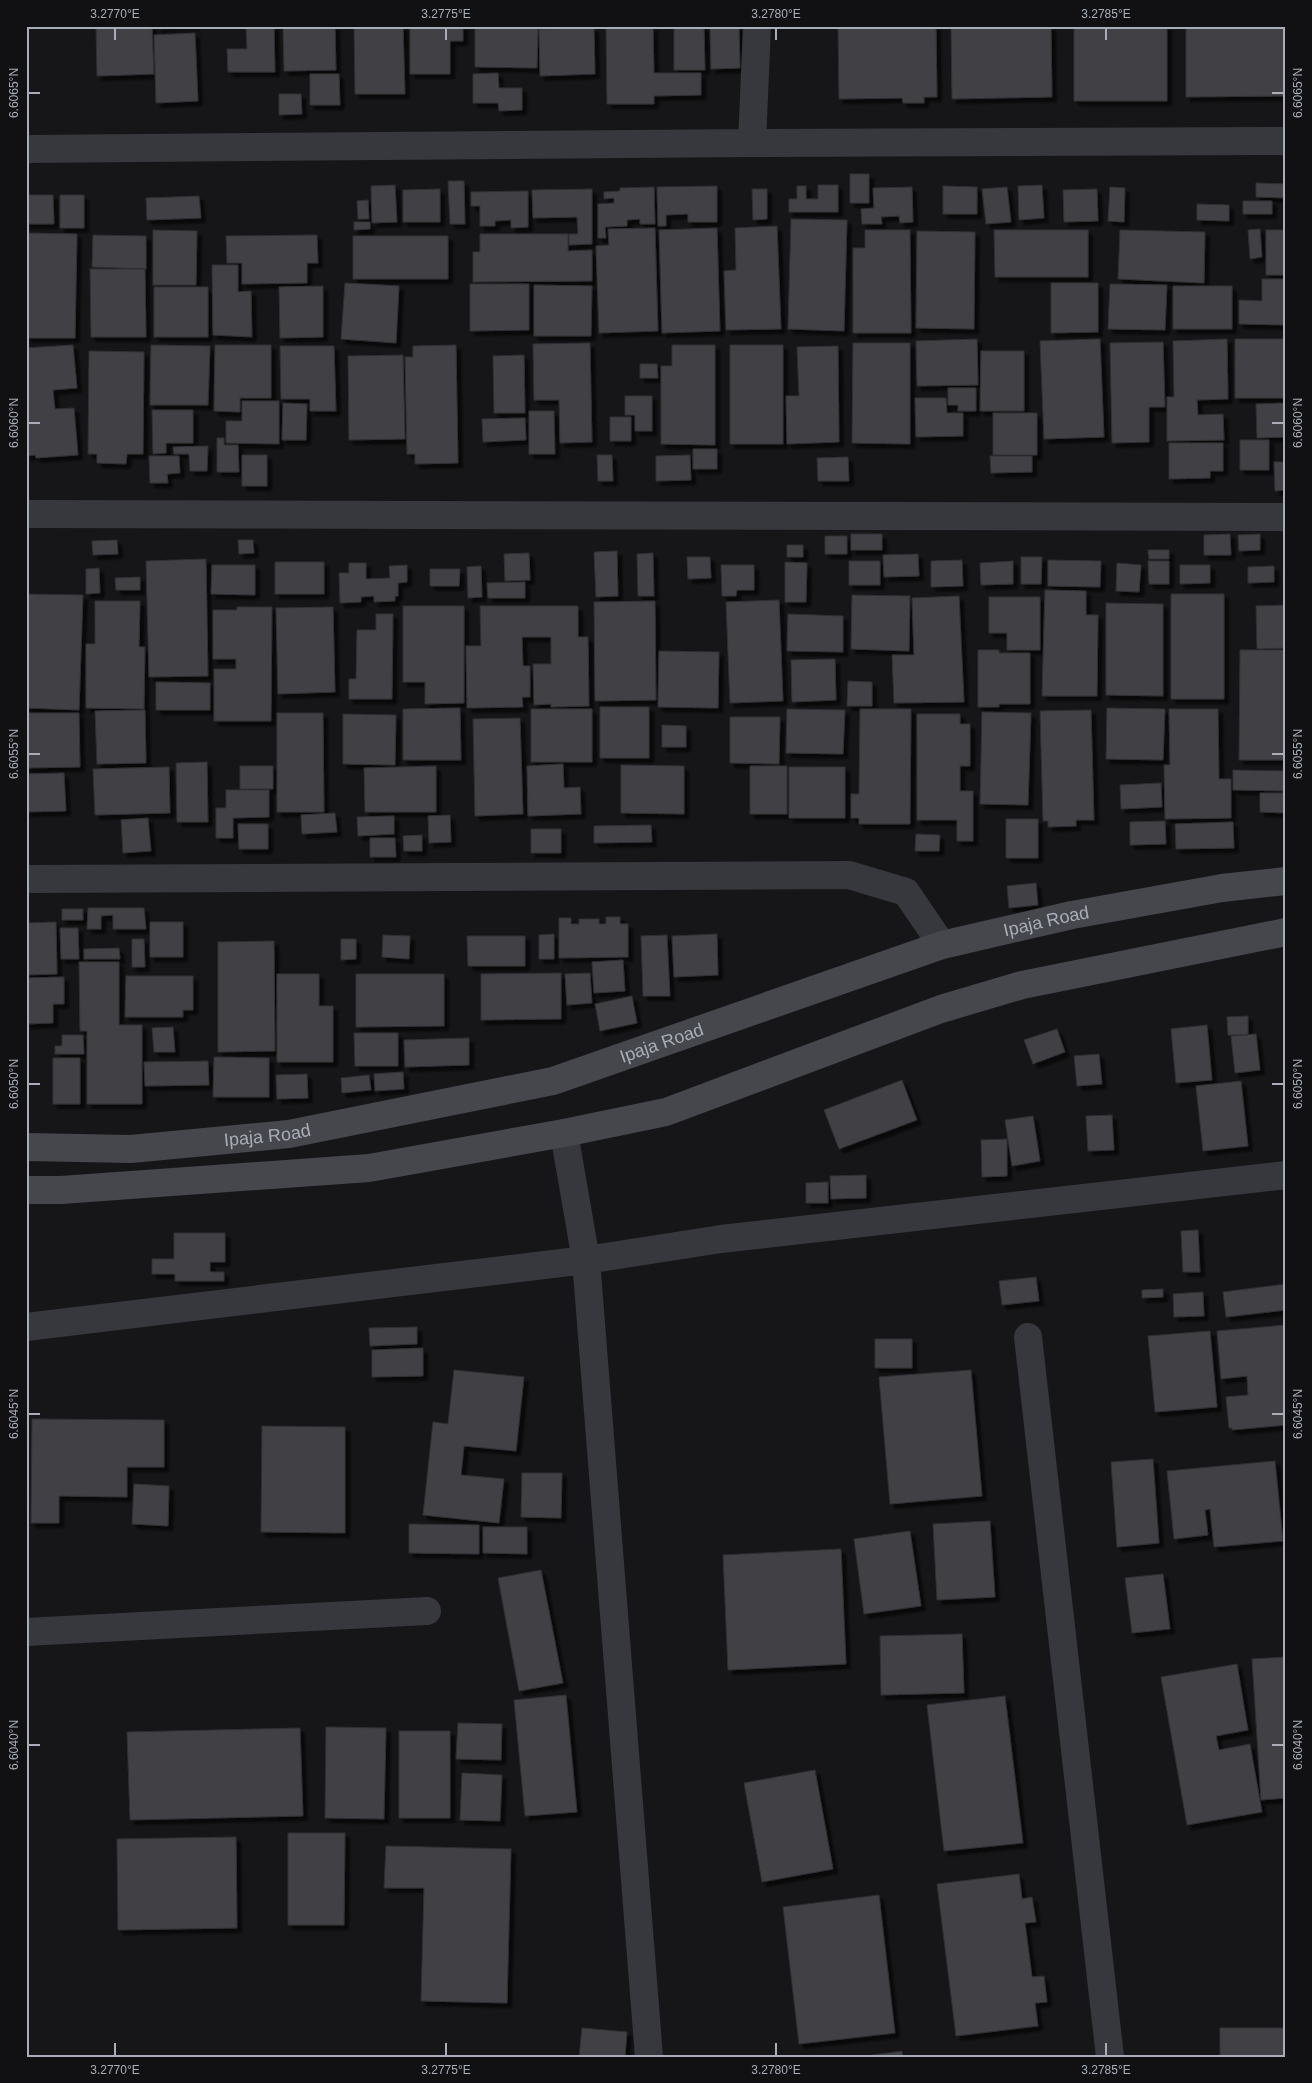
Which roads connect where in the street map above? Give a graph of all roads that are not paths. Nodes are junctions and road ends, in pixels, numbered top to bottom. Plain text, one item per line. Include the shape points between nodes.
1 (756, 26) edge
2 (1286, 141) edge
3 (752, 143) junction
4 (26, 149) edge
5 (26, 514) edge
6 (1286, 517) edge
7 (26, 879) edge
8 (1286, 881) edge
9 (1286, 932) edge
10 (942, 945) junction
11 (564, 1133) junction
12 (26, 1147) edge
13 (1286, 1175) edge
14 (26, 1190) edge
15 (586, 1260) junction
16 (26, 1327) edge
17 (1028, 1337) dead end
18 (427, 1611) dead end
19 (26, 1632) edge
20 (649, 2057) edge
21 (1110, 2057) edge

1 - 3 street
2 - 3 street
3 - 4 street
5 - 6 street
7 - 10 street via 849,875 906,892
8 - 10 main road, Ipaja Road via 1222,888 1072,915
9 - 11 main road via 1022,985 941,1009 666,1112
10 - 12 main road, Ipaja Road via 553,1081 289,1134 131,1149
11 - 14 main road via 369,1168
11 - 15 street
13 - 15 street via 720,1239
15 - 16 street
15 - 20 street
17 - 21 street
18 - 19 street

